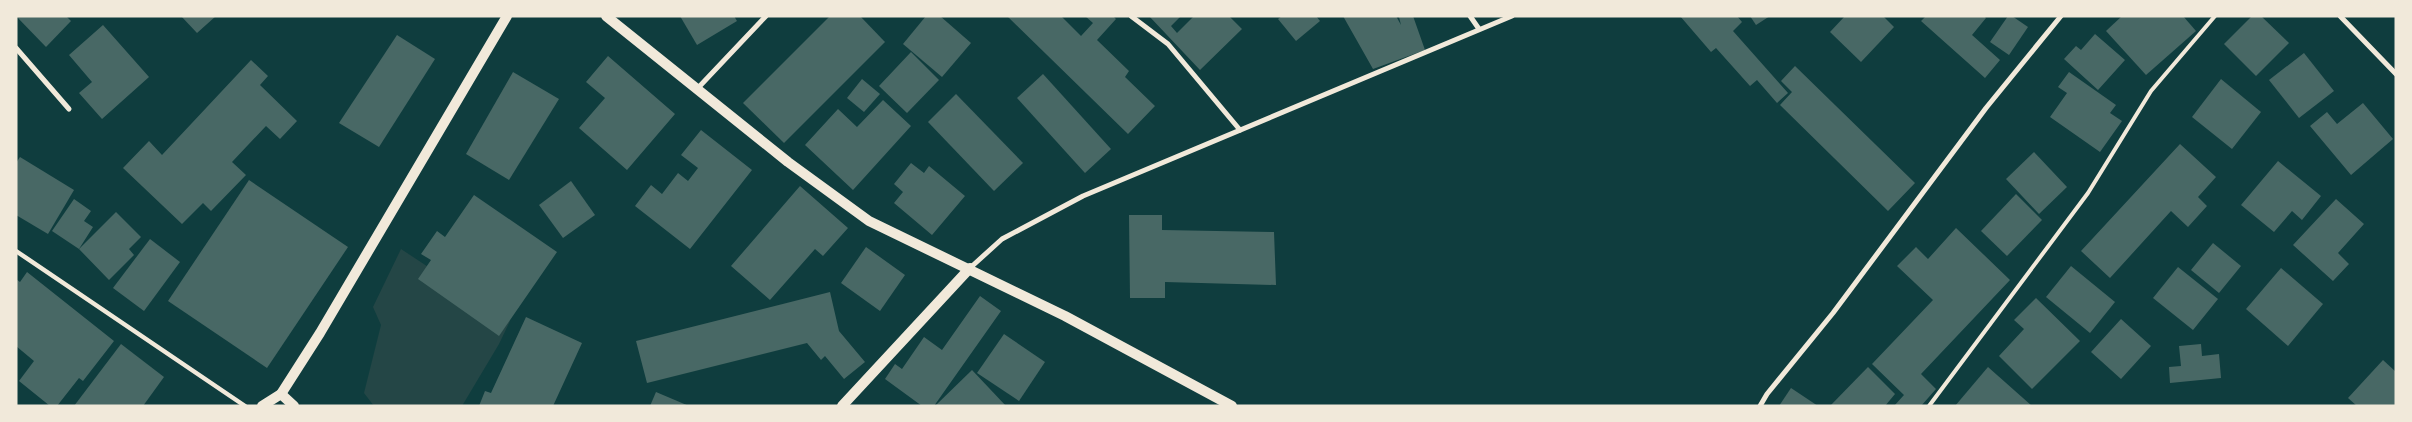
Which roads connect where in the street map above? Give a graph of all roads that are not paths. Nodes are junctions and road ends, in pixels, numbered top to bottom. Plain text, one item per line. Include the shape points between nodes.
1 (507, 16) edge
2 (606, 16) edge
3 (766, 16) edge
4 (1131, 16) edge
5 (1470, 16) edge
6 (1512, 16) edge
7 (2060, 16) edge
8 (2215, 16) edge
9 (2340, 16) edge
10 (1478, 29) junction
11 (16, 48) edge
12 (2396, 74) edge
13 (697, 89) junction
14 (70, 108) dead end
15 (1240, 130) junction
16 (16, 251) edge
17 (970, 268) junction
18 (281, 394) junction
19 (245, 406) edge
20 (262, 406) edge
21 (294, 406) edge
22 (842, 406) edge
23 (1232, 406) edge
24 (1760, 406) edge
25 (1929, 406) edge

1 - 18 main road
2 - 13 main road
3 - 13 street
4 - 15 street via 1168,44
5 - 10 street
6 - 10 street
7 - 24 street via 1986,108
8 - 25 lane via 2151,91 2088,193
9 - 12 street
10 - 15 street
11 - 14 street
13 - 17 main road via 831,195 869,221
15 - 17 street via 1083,196 1002,239
16 - 19 street
17 - 22 main road
17 - 23 main road
18 - 20 main road
18 - 21 main road

